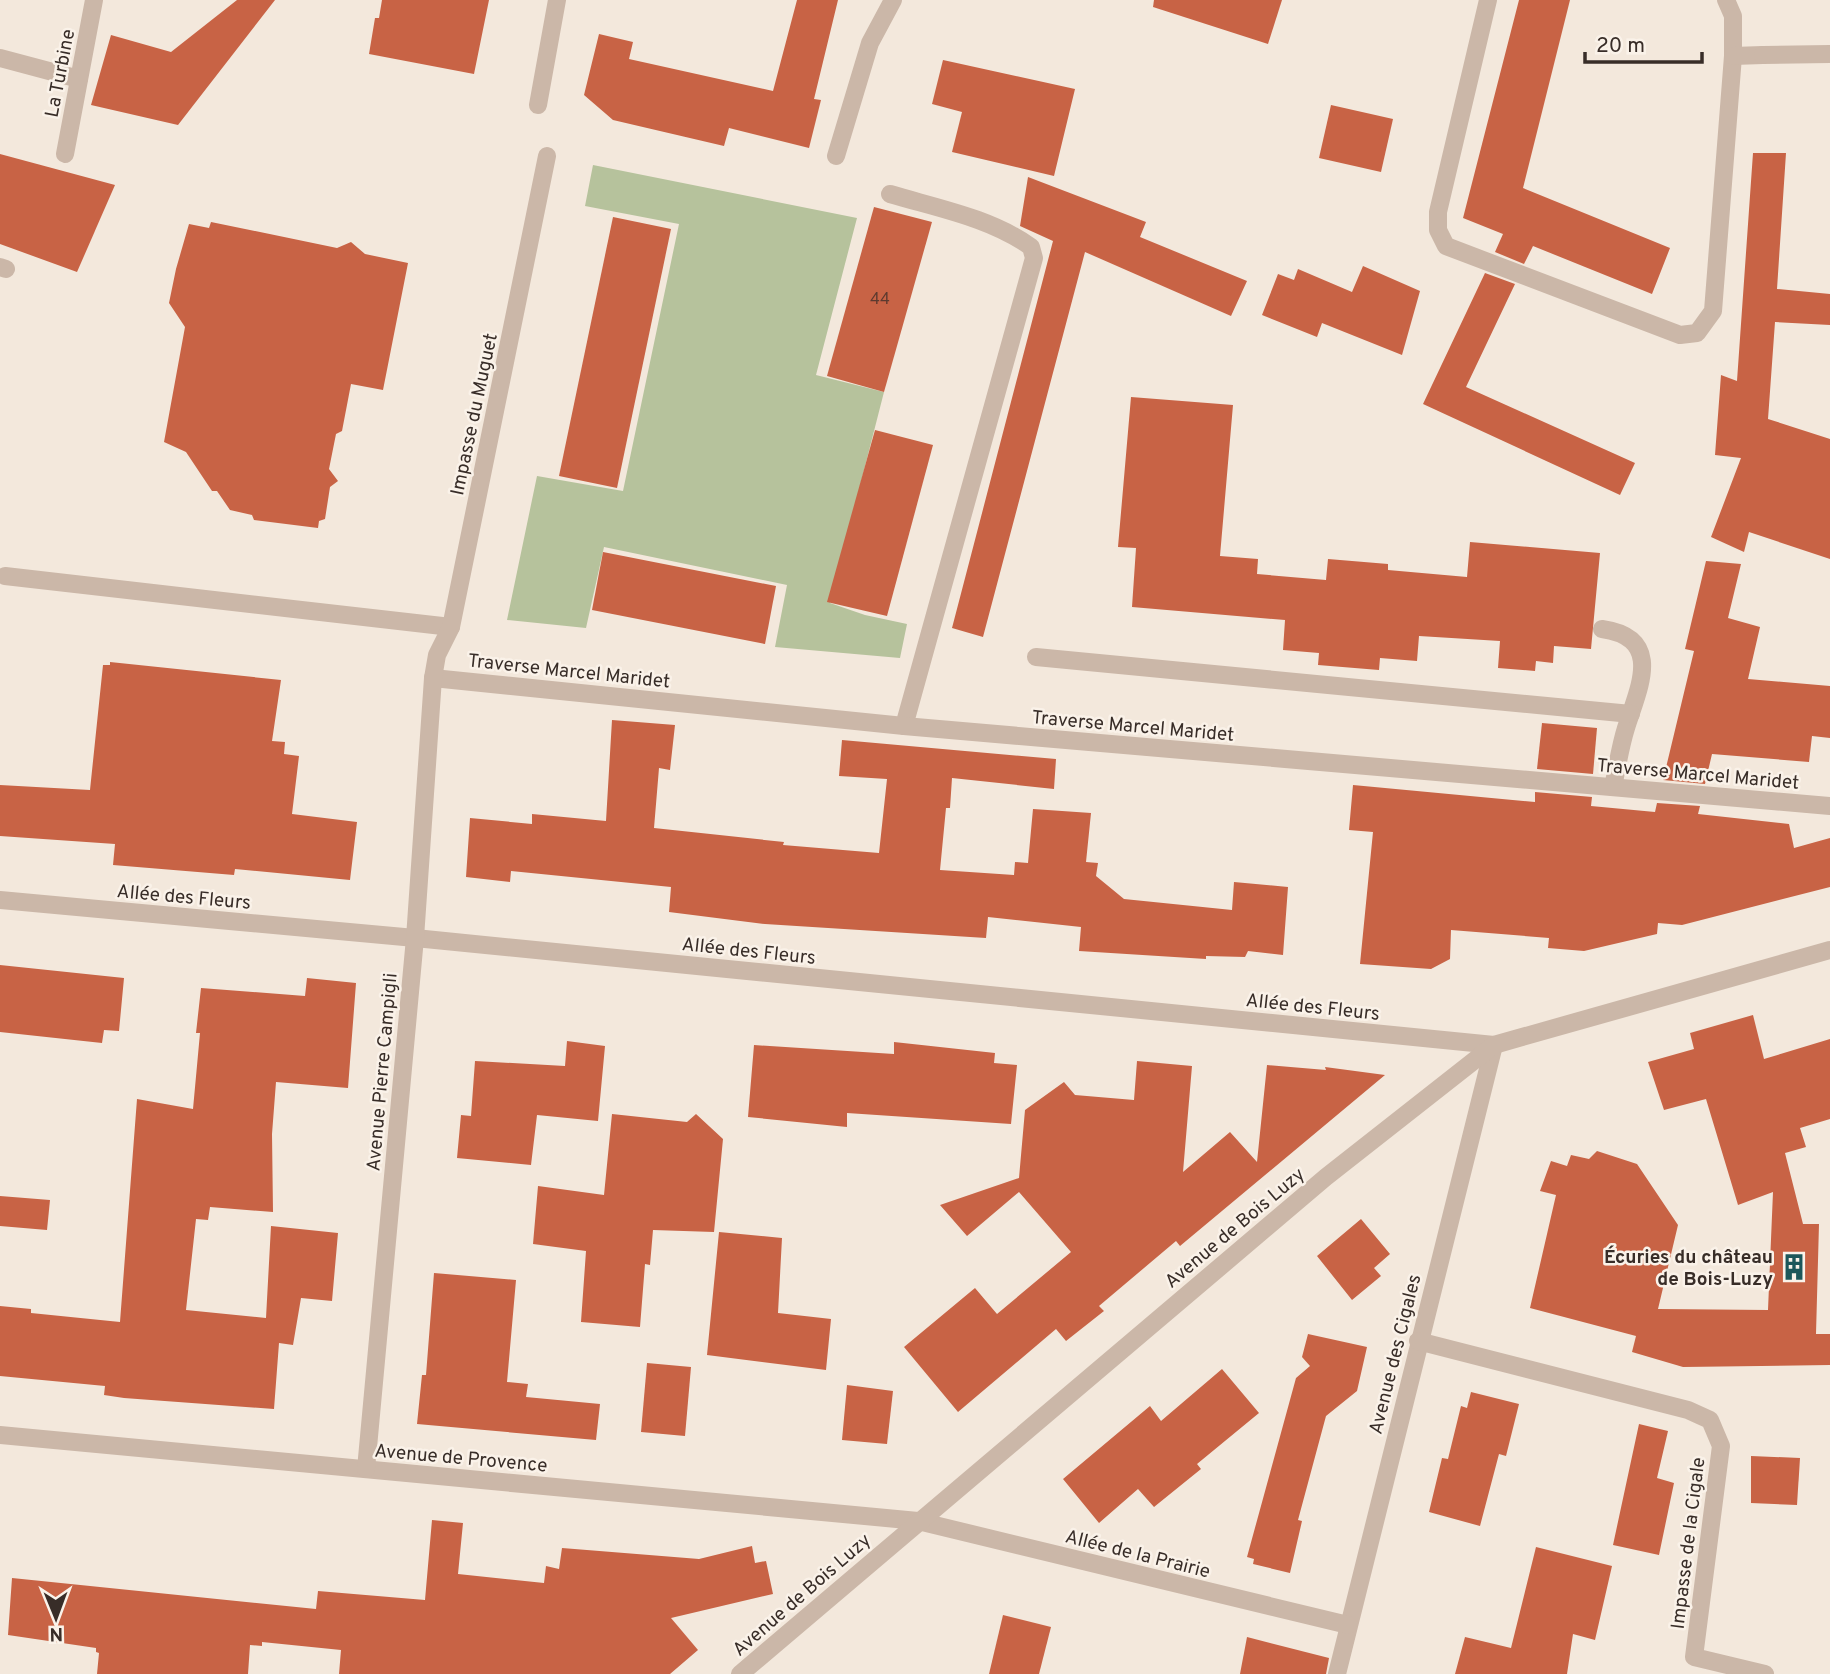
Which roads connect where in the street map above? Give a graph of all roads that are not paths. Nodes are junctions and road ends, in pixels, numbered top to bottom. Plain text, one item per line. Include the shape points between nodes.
1 (94, 0) edge
2 (557, 0) edge
3 (892, 0) edge
4 (1488, 0) edge
5 (1726, 0) edge
6 (1830, 54) edge
7 (1733, 56) junction
8 (0, 58) edge
9 (79, 79) junction
10 (538, 105) dead end
11 (65, 154) dead end
12 (547, 156) dead end
13 (836, 156) dead end
14 (890, 194) dead end
15 (5, 576) dead end
16 (451, 627) junction
17 (1602, 629) dead end
18 (1036, 657) dead end
19 (433, 678) junction
20 (1631, 714) junction
21 (904, 726) junction
22 (1613, 787) junction
23 (1830, 806) edge
24 (0, 900) edge
25 (415, 938) junction
26 (1830, 950) edge
27 (1494, 1045) junction
28 (1419, 1341) junction
29 (0, 1435) edge
30 (366, 1469) junction
31 (918, 1521) junction
32 (1348, 1625) junction
33 (740, 1674) edge
34 (1337, 1674) edge
35 (1765, 1674) edge

1 - 9 street, La Turbine
2 - 10 street
3 - 13 street via 870,43
4 - 7 street via 1438,212 1438,230 1446,246 1681,335 1697,333 1713,311
5 - 7 street via 1733,16
6 - 7 street
8 - 9 street
9 - 11 street, La Turbine
12 - 16 street, Impasse du Muguet
14 - 21 street via 1016,236 1031,247 1034,258
15 - 16 street, Traverse Marcel Maridet
16 - 19 street, Impasse du Muguet via 437,655
17 - 20 street via 1617,631 1631,641 1643,659 1643,680
18 - 20 street
19 - 21 street, Traverse Marcel Maridet
19 - 25 street, Avenue Pierre Campigli
20 - 22 street
21 - 22 street, Traverse Marcel Maridet
22 - 23 street, Traverse Marcel Maridet
24 - 25 street, Allée des Fleurs
25 - 27 street, Allée des Fleurs
25 - 30 street, Avenue Pierre Campigli
26 - 27 street, Avenue de Bois Luzy
27 - 28 street, Avenue des Cigales
27 - 31 street, Avenue de Bois Luzy via 1326,1177
28 - 32 street, Avenue des Cigales
28 - 35 street, Impasse de la Cigale via 1688,1410 1710,1420 1721,1446 1693,1657
29 - 30 street, Avenue de Provence
30 - 31 street, Avenue de Provence
31 - 32 street, Allée de la Prairie
31 - 33 street, Avenue de Bois Luzy
32 - 34 street, Avenue des Cigales

